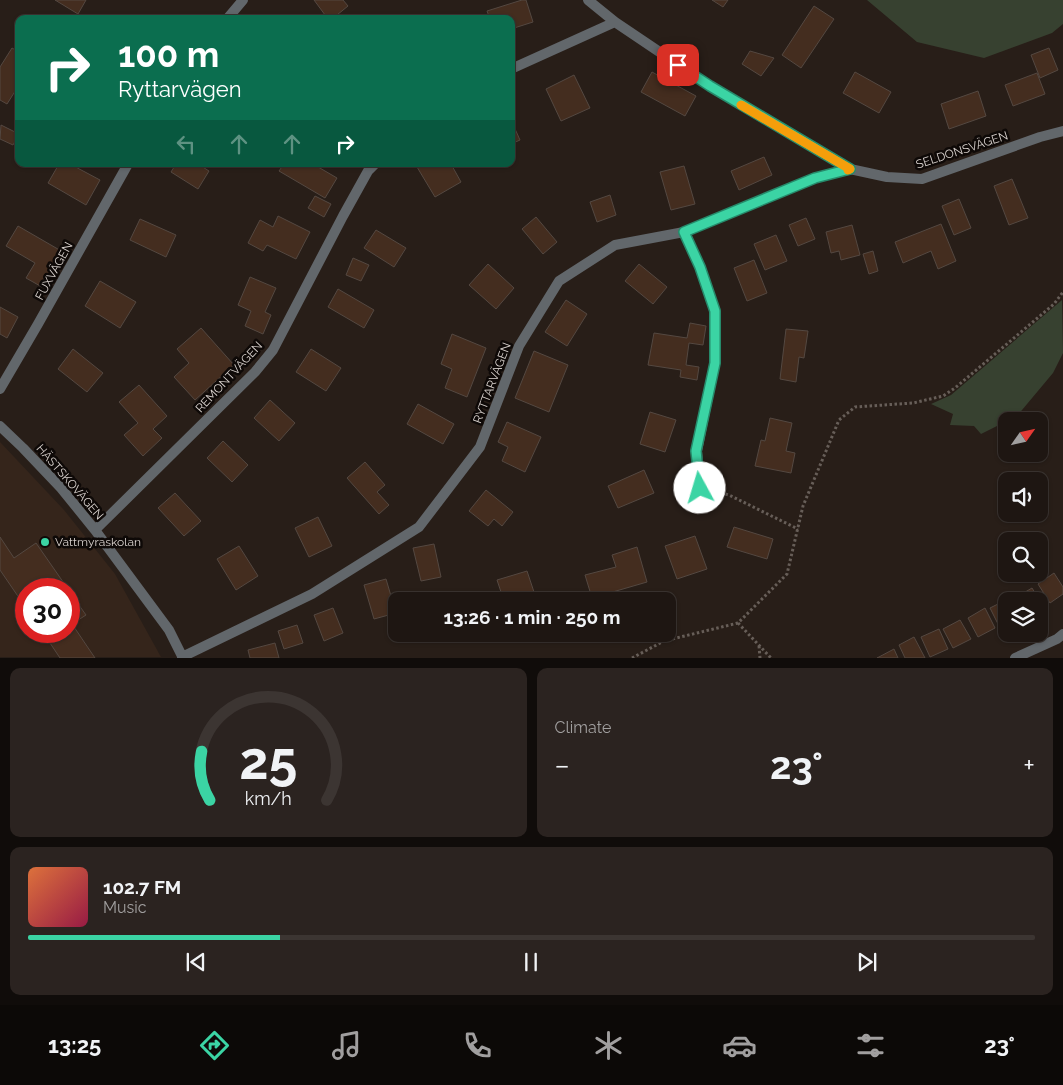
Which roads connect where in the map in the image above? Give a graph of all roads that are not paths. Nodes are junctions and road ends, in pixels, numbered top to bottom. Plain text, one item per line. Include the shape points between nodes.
1 (243, 0) edge
2 (588, 0) edge
3 (230, 15) edge
4 (615, 22) junction
5 (515, 67) edge
6 (1063, 131) edge
7 (126, 167) edge
8 (372, 167) edge
9 (850, 169) junction
10 (684, 232) junction
11 (0, 388) edge
12 (0, 426) edge
13 (700, 488) road end
14 (95, 530) junction
15 (1063, 634) edge
16 (182, 657) edge
17 (1015, 658) edge

1 - 3 street
2 - 4 street, SELDONSVÄGEN
4 - 5 street
4 - 9 street, SELDONSVÄGEN via 710,86
6 - 9 street, SELDONSVÄGEN via 922,179 887,177
7 - 11 street, FUXVÄGEN
8 - 14 street, REMONTVÄGEN via 273,350 255,372
9 - 10 street, RYTTARVÄGEN via 815,178
10 - 13 street via 715,311 715,363 696,451
10 - 16 street, RYTTARVÄGEN via 615,245 559,281 519,346 480,447 419,527 312,594
12 - 14 street, HÄSTSKOVÄGEN via 61,488
14 - 16 street, HÄSTSKOVÄGEN via 169,630
15 - 17 street

